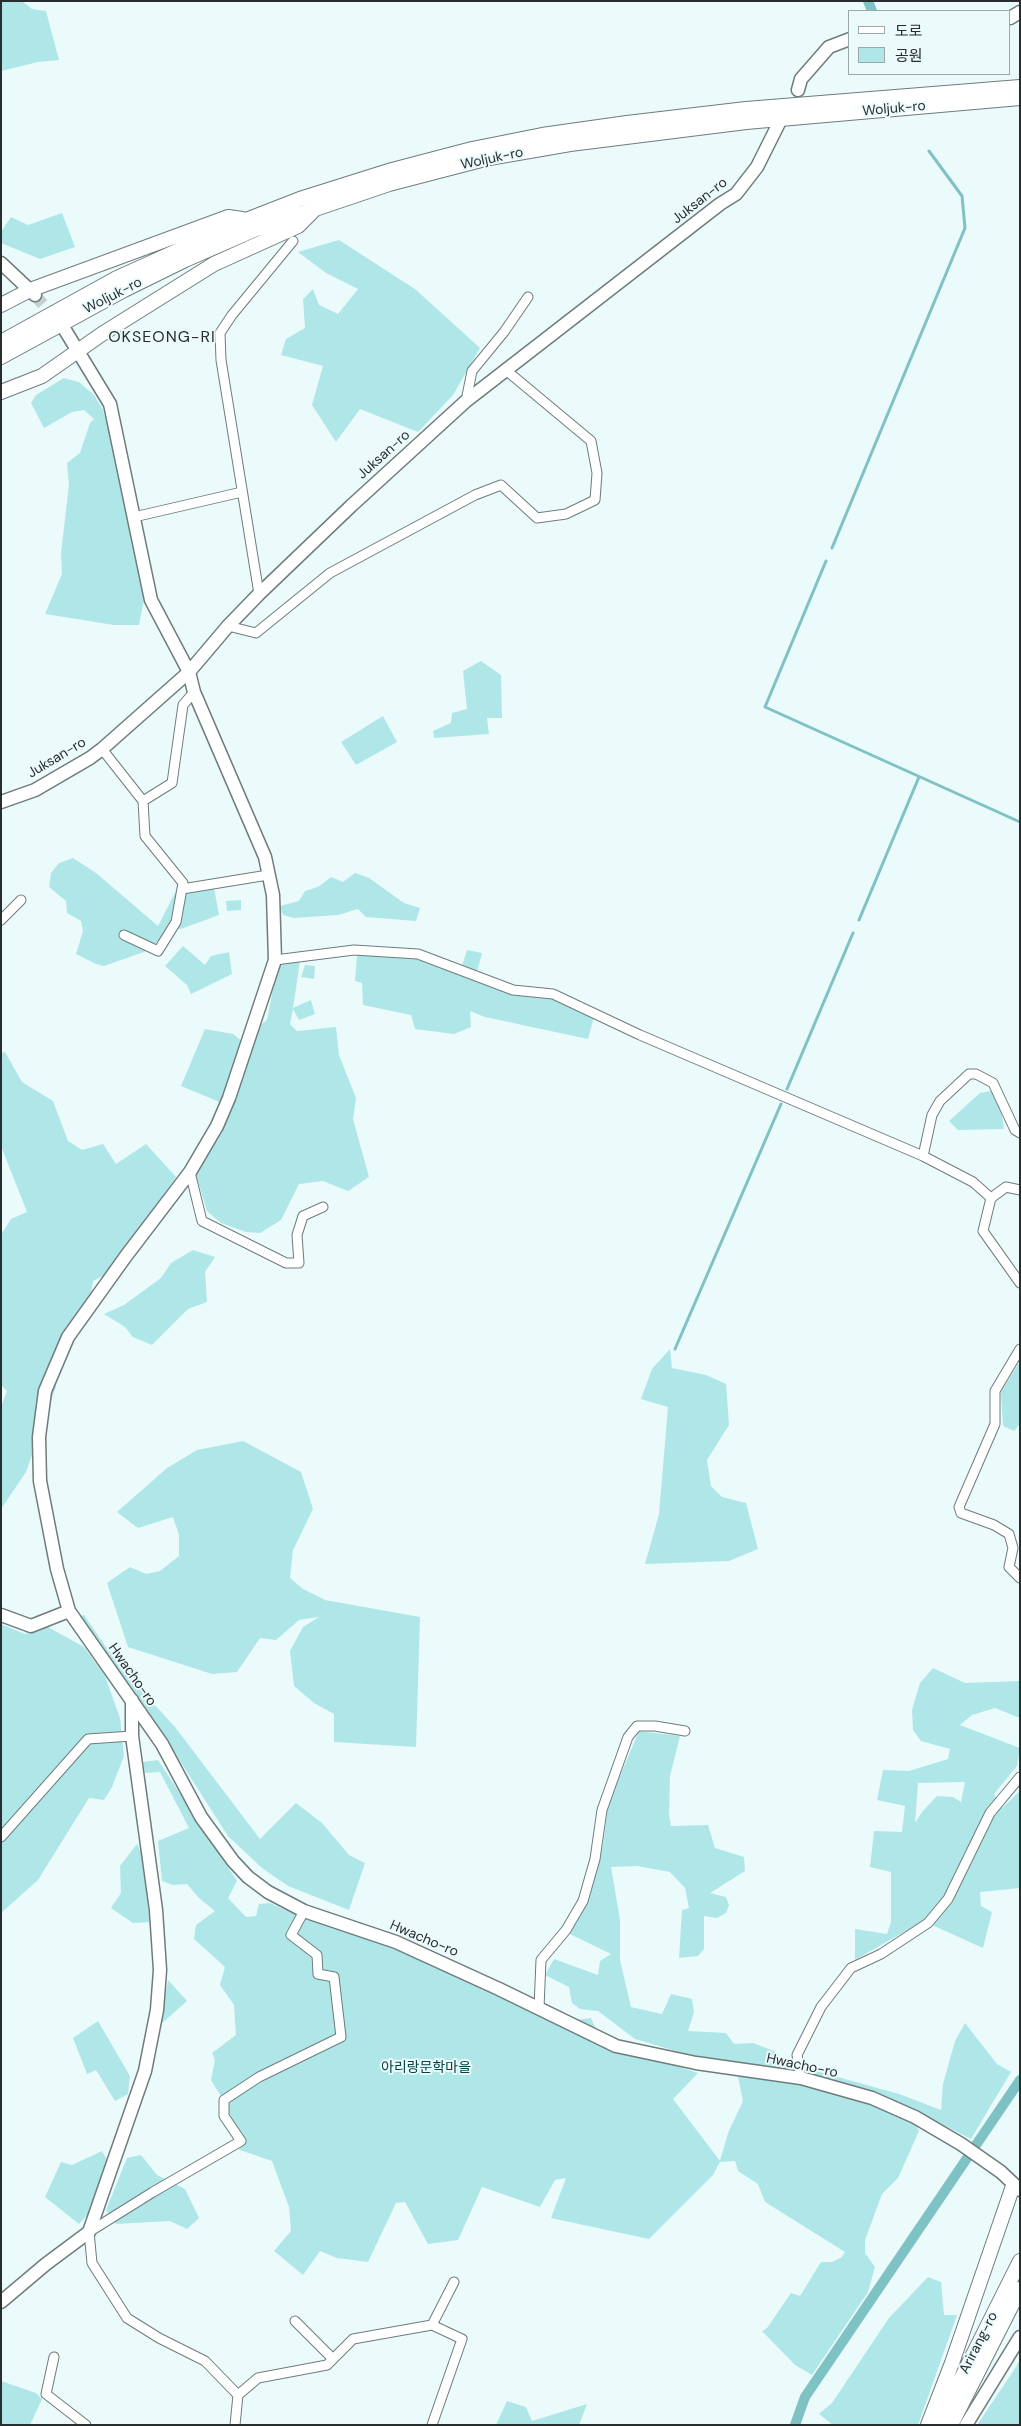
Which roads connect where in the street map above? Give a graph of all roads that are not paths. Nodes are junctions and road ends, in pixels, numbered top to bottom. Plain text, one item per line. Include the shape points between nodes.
1 (848, 41) edge
2 (1020, 86) edge
3 (798, 90) dead end
4 (1020, 98) edge
5 (779, 123) dead end
6 (316, 207) junction
7 (246, 220) junction
8 (293, 241) dead end
9 (1, 263) edge
10 (33, 292) junction
11 (528, 297) dead end
12 (1, 305) edge
13 (66, 330) tunnel mouth
14 (1, 342) edge
15 (77, 352) junction
16 (1, 357) edge
17 (507, 371) junction
18 (1, 392) edge
19 (466, 401) junction
20 (242, 492) junction
21 (134, 517) junction
22 (259, 594) junction
23 (228, 626) junction
24 (189, 672) junction
25 (194, 692) junction
26 (102, 749) junction
27 (143, 801) junction
28 (1, 802) edge
29 (268, 875) junction
30 (182, 889) junction
31 (21, 900) dead end
32 (1, 920) edge
33 (124, 934) dead end
34 (275, 960) junction
35 (1020, 1133) edge
36 (923, 1156) junction
37 (190, 1172) junction
38 (1020, 1190) edge
39 (991, 1198) junction
40 (323, 1207) dead end
41 (1020, 1283) edge
42 (1020, 1349) edge
43 (1020, 1578) edge
44 (69, 1612) junction
45 (1, 1615) edge
46 (132, 1700) junction
47 (685, 1731) dead end
48 (132, 1736) junction
49 (1020, 1777) edge
50 (1, 1837) edge
51 (304, 1911) junction
52 (539, 2008) junction
53 (801, 2078) junction
54 (1017, 2183) edge
55 (89, 2232) junction
56 (1020, 2261) edge
57 (454, 2282) dead end
58 (1020, 2290) edge
59 (1, 2302) edge
60 (295, 2321) dead end
61 (432, 2325) junction
62 (1020, 2337) edge
63 (54, 2357) dead end
64 (332, 2359) junction
65 (238, 2394) junction
66 (86, 2425) edge
67 (235, 2425) edge
68 (432, 2425) edge
69 (928, 2425) edge
70 (938, 2425) edge
71 (951, 2425) edge
72 (966, 2425) edge

1 - 3 street via 829,47 801,78
2 - 7 main road, Woljuk-ro via 746,110 542,135 392,170
4 - 6 main road, Woljuk-ro via 746,122 570,144 489,158
5 - 17 street, Juksan-ro via 757,167 736,194
6 - 15 main road via 298,226 214,264
6 - 16 main road, Woljuk-ro via 185,260
7 - 10 main road via 228,217
7 - 14 main road, Woljuk-ro via 117,278
8 - 20 street via 220,333 221,360
9 - 10 street
10 - 12 main road
11 - 19 street via 472,371
13 - 15 street
15 - 18 main road via 42,376
15 - 21 street via 110,404
17 - 19 street, Juksan-ro
17 - 23 street via 591,442 597,474 595,500 566,514 537,518 501,485 475,495 330,573 256,633
19 - 22 street, Juksan-ro
20 - 21 street
20 - 22 street
21 - 24 street via 151,600
22 - 23 street, Juksan-ro
23 - 24 street, Juksan-ro
24 - 25 street
24 - 26 street, Juksan-ro
25 - 27 street via 183,705 172,783
25 - 29 street via 264,857
26 - 27 street
26 - 28 street, Juksan-ro via 36,790
27 - 30 street via 145,836 183,883
29 - 30 street
29 - 34 street via 273,895
30 - 33 street via 176,922 158,951
31 - 32 street
34 - 36 street via 354,950 418,954 513,990 553,994 640,1035
34 - 37 street via 230,1098
35 - 36 street via 1015,1130 993,1083 969,1074 940,1101 932,1115
36 - 39 street via 973,1182
37 - 40 street via 202,1221 286,1263 299,1263 296,1235 303,1216
37 - 44 street via 68,1337 45,1391 39,1437 40,1481
38 - 39 street via 1006,1187
39 - 41 street via 984,1231
42 - 43 street via 995,1391 995,1424 959,1507 961,1513 994,1524 1009,1534 1013,1548 1009,1567
44 - 45 street via 31,1626
44 - 46 street, Hwacho-ro
46 - 48 street
46 - 51 street, Hwacho-ro via 162,1744 201,1816 233,1860 268,1892
47 - 52 street via 637,1726 628,1737 602,1810 595,1859 583,1901 566,1930 541,1960
48 - 50 street via 88,1739
48 - 55 street via 156,1910 160,1970 157,2010 145,2071
49 - 53 street via 990,1813 948,1899 928,1923 881,1954 851,1968 822,2007 797,2055
51 - 52 street, Hwacho-ro via 396,1942
51 - 55 street via 290,1935 318,1955 318,1974 334,1977 341,2037 259,2077 224,2100 224,2116 241,2141
52 - 53 street, Hwacho-ro via 616,2046 696,2063
53 - 54 street, Hwacho-ro via 872,2098 915,2117 962,2144
54 - 69 main road
55 - 59 street
55 - 65 street via 92,2263 127,2318 205,2361
56 - 70 main road, Arirang-ro
57 - 61 street
58 - 71 main road, Arirang-ro
60 - 64 street
61 - 64 street via 353,2339
61 - 68 street via 462,2339
62 - 72 street
63 - 66 street via 46,2394
64 - 65 street via 326,2365 258,2378
65 - 67 street

